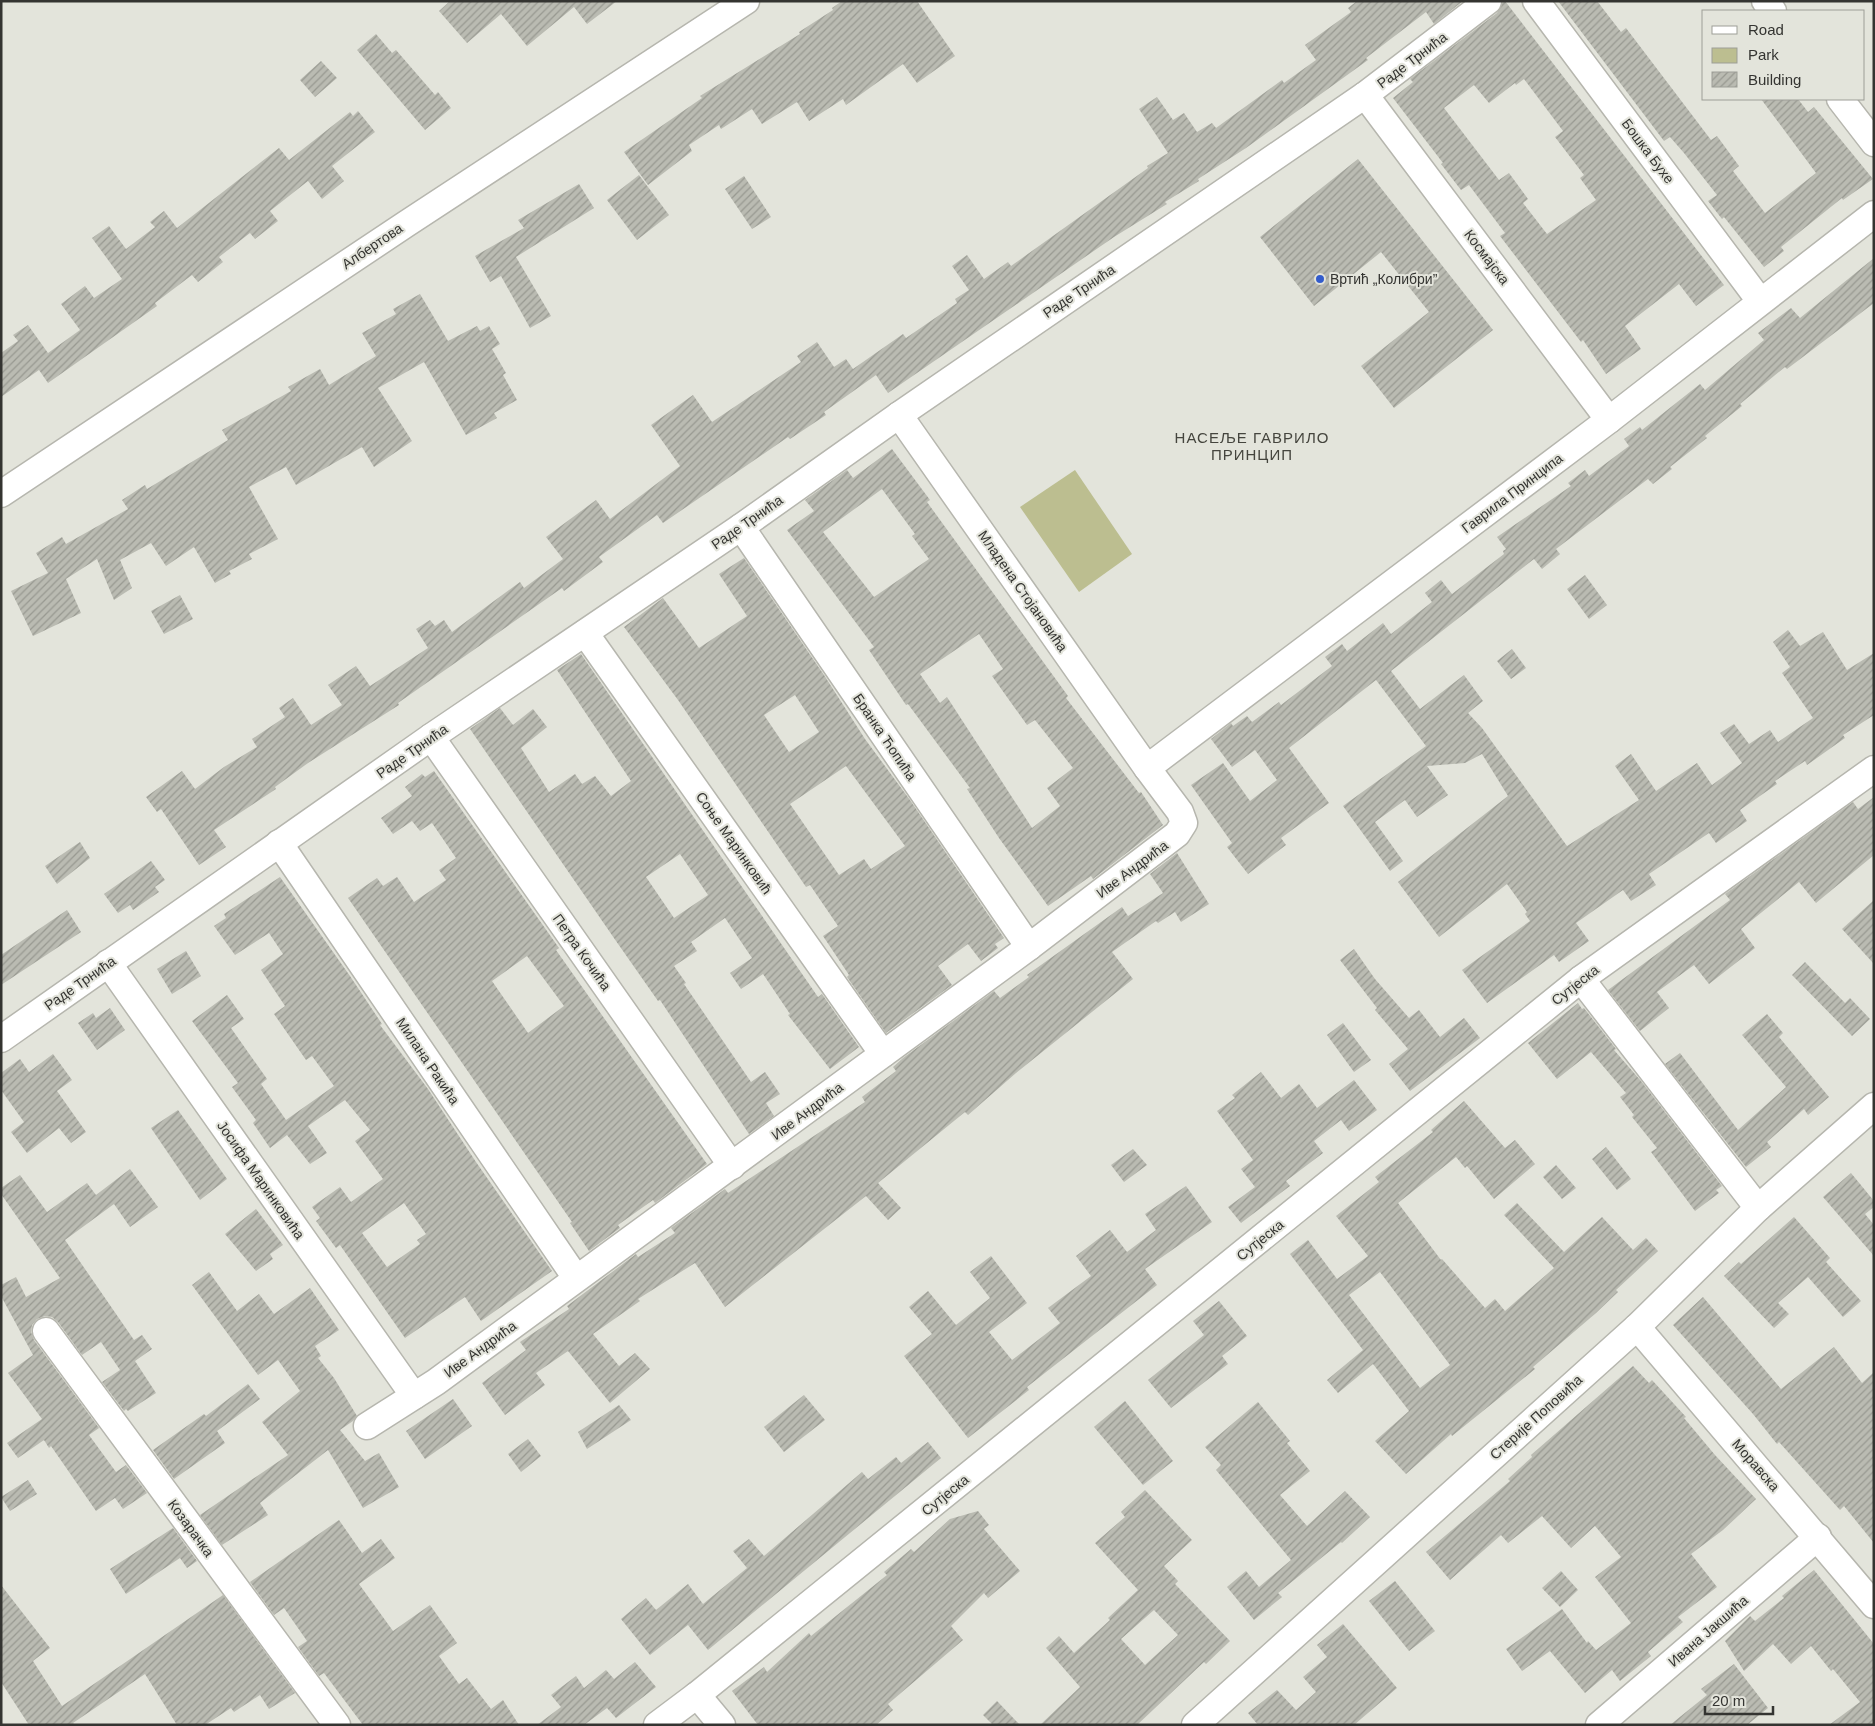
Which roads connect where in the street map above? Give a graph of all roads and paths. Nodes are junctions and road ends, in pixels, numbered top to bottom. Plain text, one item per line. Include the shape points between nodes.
1 (746, 1) edge
2 (1488, 1) edge
3 (1536, 1) edge
4 (1365, 96) junction
5 (1841, 100) edge
6 (1874, 143) edge
7 (1874, 214) edge
8 (1760, 301) junction
9 (899, 415) junction
10 (1609, 420) junction
11 (1, 494) edge
12 (741, 527) junction
13 (585, 633) junction
14 (431, 737) junction
15 (1147, 768) junction
16 (1874, 769) edge
17 (280, 843) junction
18 (1029, 947) junction
19 (108, 963) junction
20 (1581, 979) junction
21 (1, 1038) edge
22 (883, 1054) junction
23 (1874, 1106) edge
24 (732, 1166) junction
25 (1758, 1208) junction
26 (576, 1278) junction
27 (1637, 1327) junction
28 (46, 1330) dead end
29 (414, 1396) junction
30 (367, 1426) dead end
31 (1818, 1537) junction
32 (1874, 1605) edge
33 (698, 1695) junction
34 (337, 1725) edge
35 (657, 1725) edge
36 (722, 1725) edge
37 (1195, 1725) edge
38 (1599, 1725) edge

1 - 11 street, Албертова
2 - 4 street, Раде Трнића
3 - 8 street, Бошка Бухе
4 - 9 street, Раде Трнића
4 - 10 street, Космајска
5 - 6 street
7 - 8 street, Гаврила Принципа
8 - 10 street, Гаврила Принципа
9 - 12 street, Раде Трнића
9 - 15 street, Младена Стојановића
10 - 15 street, Гаврила Принципа
12 - 13 street, Раде Трнића
12 - 18 street, Бранка Ћопића
13 - 14 street, Раде Трнића
13 - 22 street, Соње Маринковић
14 - 17 street, Раде Трнића
14 - 24 street, Петра Кочића
15 - 18 street, Иве Андрића via 1180,812 1184,823 1177,834
16 - 20 street, Сутјеска
17 - 19 street, Раде Трнића
17 - 26 street, Милана Ракића
18 - 22 street, Иве Андрића
19 - 21 street, Раде Трнића
19 - 29 street, Јосифа Маринковића
20 - 25 street
20 - 33 street, Сутјеска
22 - 24 street, Иве Андрића
23 - 25 street, Стерије Поповића
24 - 26 street, Иве Андрића
25 - 27 street, Стерије Поповића
26 - 29 street, Иве Андрића
27 - 31 street, Моравска
27 - 37 street, Стерије Поповића
28 - 34 street, Козарачка
29 - 30 street, Иве Андрића
31 - 32 street, Моравска
31 - 38 street, Ивана Јакшића
33 - 35 street, Сутјеска
33 - 36 street

